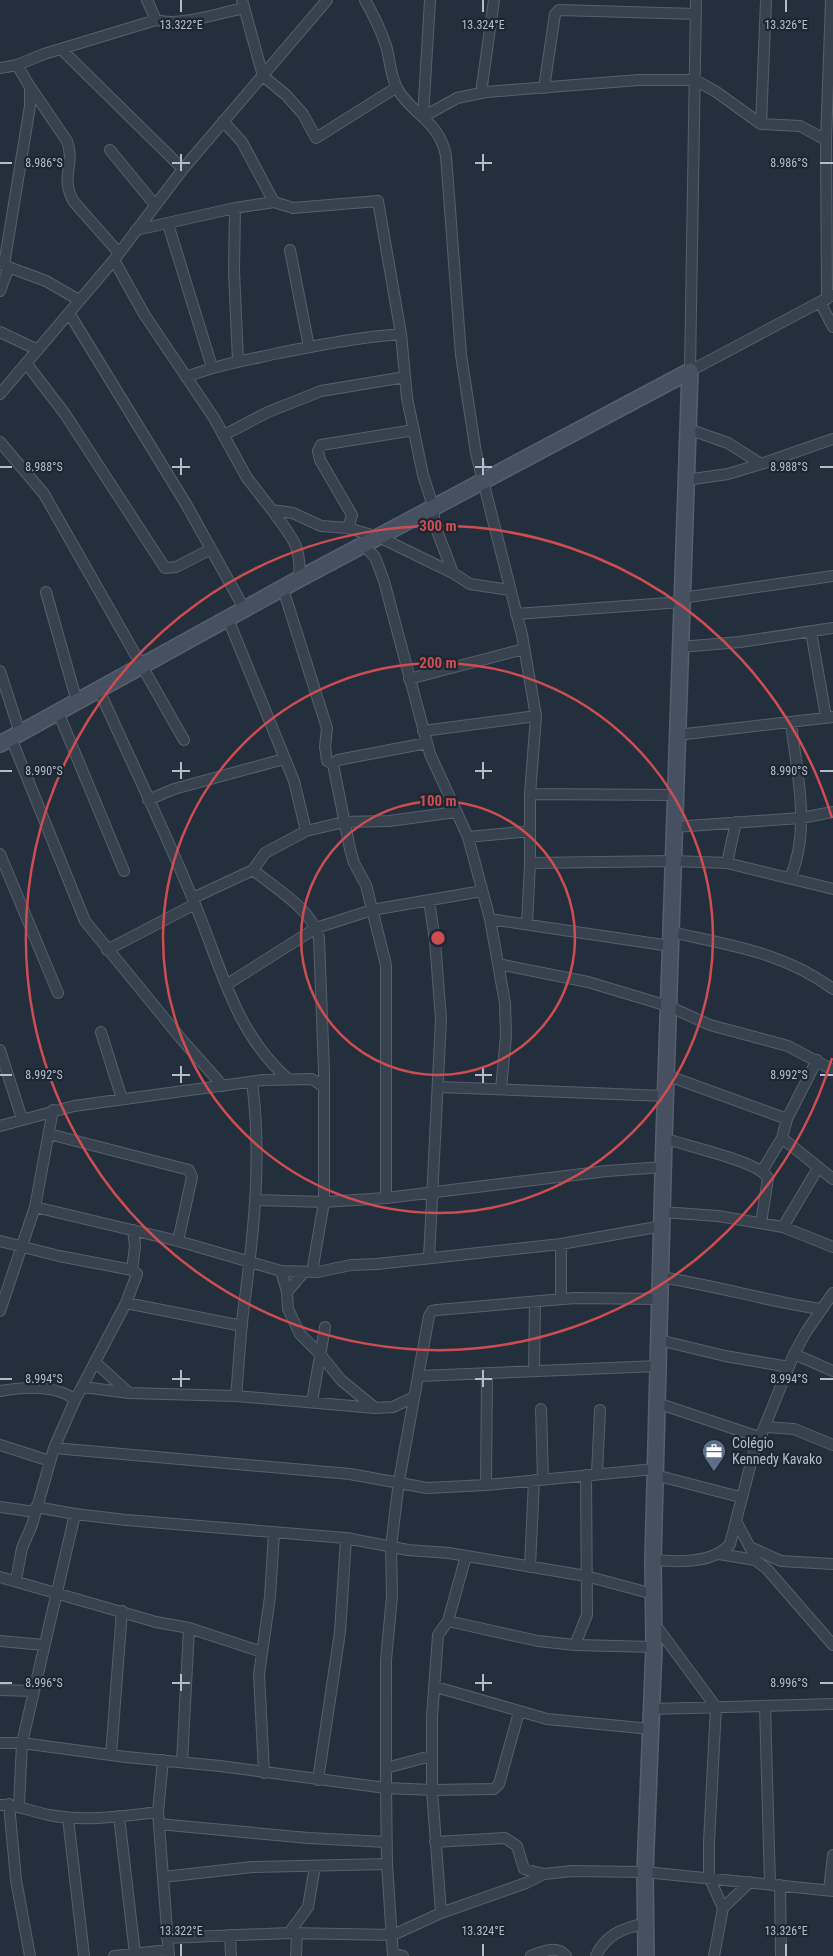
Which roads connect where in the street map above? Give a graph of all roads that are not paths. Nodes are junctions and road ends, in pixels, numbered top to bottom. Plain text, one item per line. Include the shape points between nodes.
1 (147, 0) edge
2 (327, 0) edge
3 (365, 0) edge
4 (430, 0) edge
5 (494, 0) edge
6 (696, 0) edge
7 (766, 0) edge
8 (831, 0) edge
9 (243, 4) edge
10 (696, 14) junction
11 (156, 20) junction
12 (61, 49) junction
13 (17, 66) junction
14 (0, 68) edge
15 (263, 76) junction
16 (695, 80) junction
17 (397, 87) junction
18 (30, 88) junction
19 (544, 88) junction
20 (481, 93) junction
21 (424, 117) junction
22 (223, 121) junction
23 (761, 124) junction
24 (826, 140) junction
25 (110, 150) dead end
26 (183, 169) junction
27 (274, 202) junction
28 (155, 205) junction
29 (235, 208) junction
30 (168, 224) junction
31 (136, 230) junction
32 (290, 250) dead end
33 (116, 256) junction
34 (4, 265) edge
35 (0, 291) edge
36 (827, 299) edge
37 (79, 300) junction
38 (69, 313) junction
39 (833, 327) edge
40 (0, 332) edge
41 (401, 334) junction
42 (309, 347) junction
43 (38, 350) junction
44 (238, 361) junction
45 (26, 364) junction
46 (212, 367) junction
47 (690, 371) junction
48 (186, 377) junction
49 (405, 377) junction
50 (0, 394) edge
51 (688, 429) junction
52 (414, 430) junction
53 (224, 435) junction
54 (833, 440) edge
55 (0, 442) edge
56 (761, 464) junction
57 (686, 480) junction
58 (484, 482) junction
59 (434, 509) junction
60 (272, 510) junction
61 (348, 528) junction
62 (382, 538) junction
63 (364, 547) junction
64 (211, 549) junction
65 (453, 573) junction
66 (833, 576) edge
67 (299, 580) junction
68 (283, 589) junction
69 (510, 590) junction
70 (46, 592) dead end
71 (682, 600) junction
72 (245, 610) junction
73 (516, 614) junction
74 (228, 619) junction
75 (833, 628) edge
76 (811, 632) junction
77 (680, 647) junction
78 (524, 649) junction
79 (143, 664) junction
80 (0, 671) edge
81 (409, 679) junction
82 (99, 690) junction
83 (76, 702) junction
84 (58, 712) junction
85 (536, 716) junction
86 (830, 717) edge
87 (791, 723) junction
88 (423, 731) junction
89 (677, 735) junction
90 (10, 739) edge
91 (184, 740) dead end
92 (427, 743) junction
93 (284, 759) junction
94 (332, 764) junction
95 (530, 794) junction
96 (675, 795) junction
97 (148, 800) junction
98 (456, 812) junction
99 (833, 812) edge
100 (801, 818) junction
101 (344, 822) junction
102 (736, 822) junction
103 (674, 827) junction
104 (530, 830) junction
105 (306, 831) junction
106 (468, 837) junction
107 (0, 854) edge
108 (673, 861) junction
109 (530, 863) junction
110 (727, 863) junction
111 (253, 870) junction
112 (124, 871) dead end
113 (790, 878) junction
114 (833, 889) edge
115 (482, 891) junction
116 (429, 900) junction
117 (194, 901) junction
118 (372, 910) junction
119 (490, 919) junction
120 (527, 924) junction
121 (316, 928) junction
122 (670, 939) junction
123 (107, 950) junction
124 (498, 964) junction
125 (226, 985) junction
126 (833, 989) edge
127 (58, 992) dead end
128 (668, 1006) junction
129 (101, 1032) dead end
130 (0, 1050) edge
131 (817, 1060) junction
132 (833, 1070) edge
133 (324, 1071) junction
134 (666, 1075) junction
135 (288, 1079) junction
136 (312, 1079) junction
137 (252, 1082) junction
138 (223, 1086) junction
139 (324, 1087) junction
140 (439, 1087) junction
141 (501, 1089) junction
142 (665, 1096) junction
143 (122, 1099) junction
144 (53, 1110) junction
145 (22, 1119) junction
146 (788, 1119) junction
147 (0, 1126) edge
148 (49, 1134) junction
149 (664, 1138) junction
150 (782, 1138) junction
151 (663, 1166) junction
152 (818, 1168) junction
153 (762, 1171) junction
154 (833, 1179) edge
155 (431, 1193) junction
156 (386, 1198) junction
157 (255, 1200) junction
158 (324, 1202) junction
159 (35, 1206) junction
160 (662, 1219) junction
161 (761, 1223) junction
162 (783, 1227) junction
163 (133, 1230) junction
164 (0, 1241) edge
165 (178, 1241) junction
166 (561, 1244) junction
167 (22, 1245) junction
168 (833, 1247) edge
169 (429, 1258) junction
170 (251, 1262) junction
171 (132, 1270) junction
172 (281, 1271) junction
173 (308, 1272) junction
174 (660, 1277) junction
175 (287, 1292) junction
176 (833, 1293) edge
177 (561, 1299) junction
178 (660, 1299) junction
179 (534, 1302) junction
180 (126, 1303) junction
181 (821, 1309) junction
182 (0, 1312) edge
183 (242, 1326) junction
184 (324, 1327) dead end
185 (659, 1340) junction
186 (320, 1354) junction
187 (794, 1354) junction
188 (96, 1363) junction
189 (658, 1366) junction
190 (789, 1367) junction
191 (534, 1371) junction
192 (833, 1371) edge
193 (487, 1374) junction
194 (419, 1376) junction
195 (83, 1387) junction
196 (0, 1391) edge
197 (129, 1393) junction
198 (236, 1396) junction
199 (414, 1396) junction
200 (76, 1400) junction
201 (312, 1402) junction
202 (657, 1403) junction
203 (392, 1407) junction
204 (375, 1408) junction
205 (541, 1409) dead end
206 (600, 1410) dead end
207 (410, 1420) junction
208 (766, 1427) junction
209 (762, 1438) junction
210 (0, 1445) edge
211 (833, 1445) edge
212 (54, 1448) junction
213 (50, 1461) junction
214 (655, 1472) junction
215 (592, 1474) junction
216 (538, 1480) junction
217 (398, 1481) junction
218 (486, 1485) junction
219 (740, 1497) junction
220 (0, 1508) edge
221 (36, 1509) junction
222 (75, 1514) junction
223 (737, 1523) junction
224 (274, 1534) junction
225 (346, 1538) junction
226 (392, 1546) junction
227 (752, 1548) junction
228 (719, 1554) junction
229 (466, 1556) junction
230 (653, 1560) junction
231 (756, 1560) junction
232 (833, 1564) edge
233 (530, 1567) junction
234 (586, 1576) junction
235 (0, 1577) edge
236 (16, 1580) junction
237 (56, 1592) junction
238 (653, 1594) junction
239 (122, 1611) junction
240 (448, 1621) junction
241 (654, 1623) junction
242 (188, 1628) junction
243 (0, 1641) edge
244 (44, 1644) junction
245 (833, 1645) edge
246 (575, 1646) junction
247 (654, 1646) junction
248 (262, 1652) junction
249 (436, 1687) junction
250 (0, 1690) edge
251 (33, 1691) junction
252 (833, 1704) edge
253 (765, 1706) junction
254 (716, 1707) junction
255 (651, 1710) junction
256 (519, 1712) junction
257 (651, 1729) junction
258 (0, 1743) edge
259 (22, 1744) junction
260 (110, 1755) junction
261 (431, 1756) junction
262 (163, 1760) junction
263 (182, 1762) junction
264 (386, 1768) junction
265 (264, 1773) junction
266 (318, 1780) junction
267 (386, 1788) junction
268 (432, 1790) junction
269 (10, 1805) edge
270 (158, 1812) junction
271 (120, 1816) junction
272 (68, 1818) junction
273 (159, 1824) junction
274 (387, 1842) junction
275 (435, 1842) junction
276 (833, 1855) edge
277 (387, 1864) junction
278 (314, 1866) junction
279 (645, 1872) junction
280 (544, 1874) junction
281 (162, 1877) junction
282 (709, 1877) junction
283 (750, 1882) junction
284 (775, 1885) junction
285 (831, 1890) edge
286 (722, 1908) junction
287 (441, 1913) junction
288 (645, 1924) junction
289 (293, 1934) junction
290 (230, 1935) junction
291 (393, 1935) junction
292 (167, 1938) junction
293 (168, 1953) edge
294 (135, 1954) junction
295 (396, 1955) edge
296 (536, 1955) edge
297 (30, 1956) edge
298 (84, 1956) edge
299 (114, 1956) edge
300 (232, 1956) edge
301 (296, 1956) edge
302 (566, 1956) edge
303 (596, 1956) edge
304 (646, 1956) edge
305 (714, 1956) edge
306 (781, 1956) edge

1 - 11 street
2 - 15 street
3 - 17 street via 380,30
4 - 21 street
5 - 20 street
6 - 10 street
7 - 23 street
8 - 24 street
9 - 11 street via 177,22
9 - 15 street
10 - 16 street
10 - 19 street via 559,10 555,14
11 - 12 street
12 - 13 street
12 - 26 street
13 - 14 street
13 - 18 street
15 - 17 street via 303,114 316,138
15 - 22 street
16 - 19 street via 639,80
16 - 23 street
16 - 47 street
17 - 21 street via 407,102
18 - 33 street via 70,149 66,180 68,193
18 - 34 street via 30,106
19 - 20 street
20 - 21 street via 457,98
21 - 58 street via 441,138 446,156 461,355 476,453
22 - 26 street
22 - 27 street via 242,142
23 - 24 street via 800,126
24 - 36 street
25 - 28 street
26 - 28 street
27 - 29 street
27 - 41 street via 293,208 378,201
28 - 31 street
29 - 30 street
29 - 44 street
30 - 31 street
30 - 46 street
31 - 33 street
32 - 42 street
33 - 37 street
33 - 48 street via 144,314
34 - 35 street
34 - 37 street via 46,281
36 - 39 street
36 - 47 street
37 - 38 street
38 - 43 street
38 - 64 street
40 - 43 street
41 - 42 street
41 - 49 street
42 - 44 street
43 - 45 street
44 - 46 street
45 - 50 street
45 - 64 street via 65,414 165,568 176,567
46 - 48 street
47 - 51 street
47 - 58 street
48 - 53 street
49 - 52 street
49 - 53 street via 321,391 268,412
51 - 56 street via 728,442
51 - 57 street
52 - 59 street
52 - 61 street via 321,445 318,451 320,460 352,514
53 - 60 street via 247,478
54 - 56 street
55 - 79 street via 44,494
56 - 57 street via 728,474
57 - 71 street
58 - 59 street
58 - 69 street
59 - 62 street
59 - 65 street via 434,523
60 - 61 street via 293,513 321,526
60 - 67 street via 298,550 301,559
61 - 62 street
62 - 63 street
62 - 65 street
63 - 67 street
63 - 81 street via 374,557 384,581
64 - 72 street
65 - 69 street via 470,584
66 - 71 street
67 - 68 street
68 - 72 street
68 - 94 street via 327,728 325,747 327,761
69 - 73 street
70 - 83 street
71 - 73 street
71 - 77 street
72 - 74 street
73 - 78 street
74 - 79 street
74 - 93 street
75 - 76 street
76 - 77 street
76 - 86 street
77 - 89 street
78 - 81 street
78 - 85 street
79 - 82 street
79 - 91 street
80 - 90 street
81 - 88 street
82 - 83 street
82 - 97 street
83 - 84 street
84 - 90 street
84 - 112 street
85 - 88 street
85 - 95 street
86 - 87 street
87 - 89 street
87 - 100 street
88 - 92 street
89 - 96 street
90 - 123 street via 77,906
92 - 94 street via 338,760
92 - 98 street
93 - 97 street via 174,789
93 - 105 street via 294,781
94 - 101 street
95 - 96 street
95 - 104 street
96 - 103 street
97 - 117 street
98 - 101 street via 390,821
98 - 106 street
99 - 100 street
100 - 102 street
100 - 113 street via 795,867
101 - 105 street
101 - 118 street via 354,863 366,885
102 - 103 street
102 - 110 street
103 - 108 street
104 - 106 street
104 - 109 street
105 - 111 street via 265,853
106 - 115 street
107 - 127 street
108 - 109 street
108 - 110 street
108 - 122 street
109 - 120 street
110 - 113 street
111 - 117 street
111 - 121 street via 297,905
113 - 114 street
115 - 116 street
115 - 119 street
116 - 118 street
116 - 140 street via 440,985
117 - 123 street
117 - 125 street
118 - 121 street
118 - 156 street via 387,975
119 - 120 street
119 - 124 street
120 - 122 street
121 - 125 street
121 - 133 street via 320,950
122 - 126 street via 779,958 805,970
122 - 128 street
123 - 138 street
124 - 128 street via 588,982
124 - 141 street via 506,1028
125 - 135 street via 259,1050
128 - 131 street via 710,1025 788,1046
128 - 134 street
129 - 143 street
130 - 145 street
131 - 132 street
131 - 146 street
133 - 136 street
133 - 139 street
134 - 142 street
134 - 146 street
135 - 136 street
135 - 137 street
136 - 139 street
137 - 138 street
137 - 157 street
138 - 143 street
139 - 158 street
140 - 141 street
140 - 155 street
141 - 142 street
142 - 149 street
143 - 144 street
144 - 145 street
144 - 148 street
145 - 147 street
146 - 150 street
148 - 159 street
148 - 165 street via 192,1173
149 - 151 street
149 - 153 street
150 - 152 street
150 - 153 street
151 - 155 street via 607,1170
151 - 160 street
152 - 154 street
152 - 162 street
153 - 161 street via 768,1178
155 - 156 street
155 - 169 street
156 - 158 street
157 - 158 street
157 - 170 street
158 - 173 street
159 - 163 street
159 - 167 street
160 - 161 street via 718,1216
160 - 166 street
160 - 174 street
161 - 162 street
162 - 168 street
163 - 165 street
163 - 171 street
164 - 167 street
165 - 170 street
166 - 169 street
166 - 177 street
167 - 171 street via 59,1256
167 - 182 street
169 - 173 street
170 - 172 street
170 - 183 street
171 - 180 street via 137,1276
172 - 173 street
172 - 175 street
173 - 175 street
174 - 178 street
174 - 181 street
175 - 186 street via 291,1319 300,1334
176 - 181 street
177 - 178 street
177 - 179 street
178 - 185 street
179 - 191 street
179 - 194 street via 432,1311
180 - 183 street
180 - 188 street
181 - 187 street
183 - 198 street
184 - 186 street
185 - 189 street
185 - 190 street
186 - 201 street
186 - 204 street via 341,1380
187 - 190 street
187 - 192 street
188 - 195 street
188 - 197 street
189 - 191 street
189 - 202 street
190 - 208 street
191 - 193 street
193 - 194 street
193 - 218 street
194 - 199 street
195 - 197 street
195 - 200 street
196 - 200 street via 21,1388 50,1390
197 - 198 street
198 - 201 street
199 - 203 street
199 - 207 street
200 - 212 street
201 - 204 street
202 - 209 street
202 - 214 street
203 - 204 street
203 - 207 street
205 - 216 street
206 - 215 street
207 - 217 street
208 - 209 street
208 - 211 street via 794,1429
209 - 219 street
210 - 213 street
212 - 213 street
212 - 217 street
213 - 221 street
214 - 215 street
214 - 219 street
214 - 230 street
215 - 216 street
215 - 234 street
216 - 218 street
216 - 233 street
217 - 218 street via 427,1488
217 - 226 street
219 - 223 street
220 - 221 street
221 - 222 street
221 - 236 street via 22,1548
222 - 224 street
222 - 237 street
223 - 227 street
223 - 228 street via 730,1544
224 - 225 street
224 - 248 street
225 - 226 street
225 - 266 street via 340,1632
226 - 229 street
226 - 264 street via 392,1596 386,1660
227 - 231 street
227 - 232 street via 781,1561
228 - 230 street via 688,1561
228 - 231 street
229 - 233 street
229 - 240 street
230 - 238 street
231 - 245 street
233 - 234 street
234 - 238 street
234 - 246 street via 586,1620
235 - 236 street
236 - 237 street
237 - 239 street
237 - 244 street
238 - 241 street
239 - 242 street
239 - 260 street
240 - 246 street
240 - 249 street via 438,1635
241 - 247 street
241 - 254 street
242 - 248 street
242 - 263 street
243 - 244 street
244 - 251 street
246 - 247 street
247 - 255 street
248 - 265 street via 259,1696
249 - 256 street
249 - 261 street
250 - 251 street
251 - 259 street
252 - 253 street
253 - 254 street
253 - 284 street
254 - 255 street
254 - 282 street
255 - 257 street
256 - 257 street via 547,1719
256 - 268 street via 498,1788
257 - 279 street
258 - 259 street
259 - 260 street
259 - 269 street
260 - 262 street
261 - 264 street
261 - 268 street
262 - 263 street
262 - 270 street
263 - 265 street
264 - 267 street
265 - 266 street
266 - 267 street
267 - 268 street
267 - 274 street
268 - 275 street
269 - 272 street
269 - 297 street via 16,1880
270 - 271 street
270 - 273 street
271 - 272 street
271 - 294 street
272 - 298 street
273 - 274 street
273 - 281 street
274 - 277 street
275 - 280 street via 505,1838 517,1846 524,1869
275 - 287 street
276 - 285 street
277 - 278 street
277 - 291 street
278 - 281 street via 252,1867
278 - 289 street via 308,1907
279 - 280 street via 590,1870
279 - 282 street
279 - 288 street
280 - 287 street
281 - 292 street
282 - 283 street
282 - 286 street
283 - 284 street
283 - 286 street
284 - 285 street
284 - 306 street
286 - 305 street
287 - 291 street
288 - 303 street via 617,1932 601,1946
288 - 304 street
289 - 290 street
289 - 291 street
289 - 301 street
290 - 292 street
290 - 300 street
291 - 295 street
292 - 293 street
293 - 294 street
294 - 299 street
296 - 302 street via 558,1950

